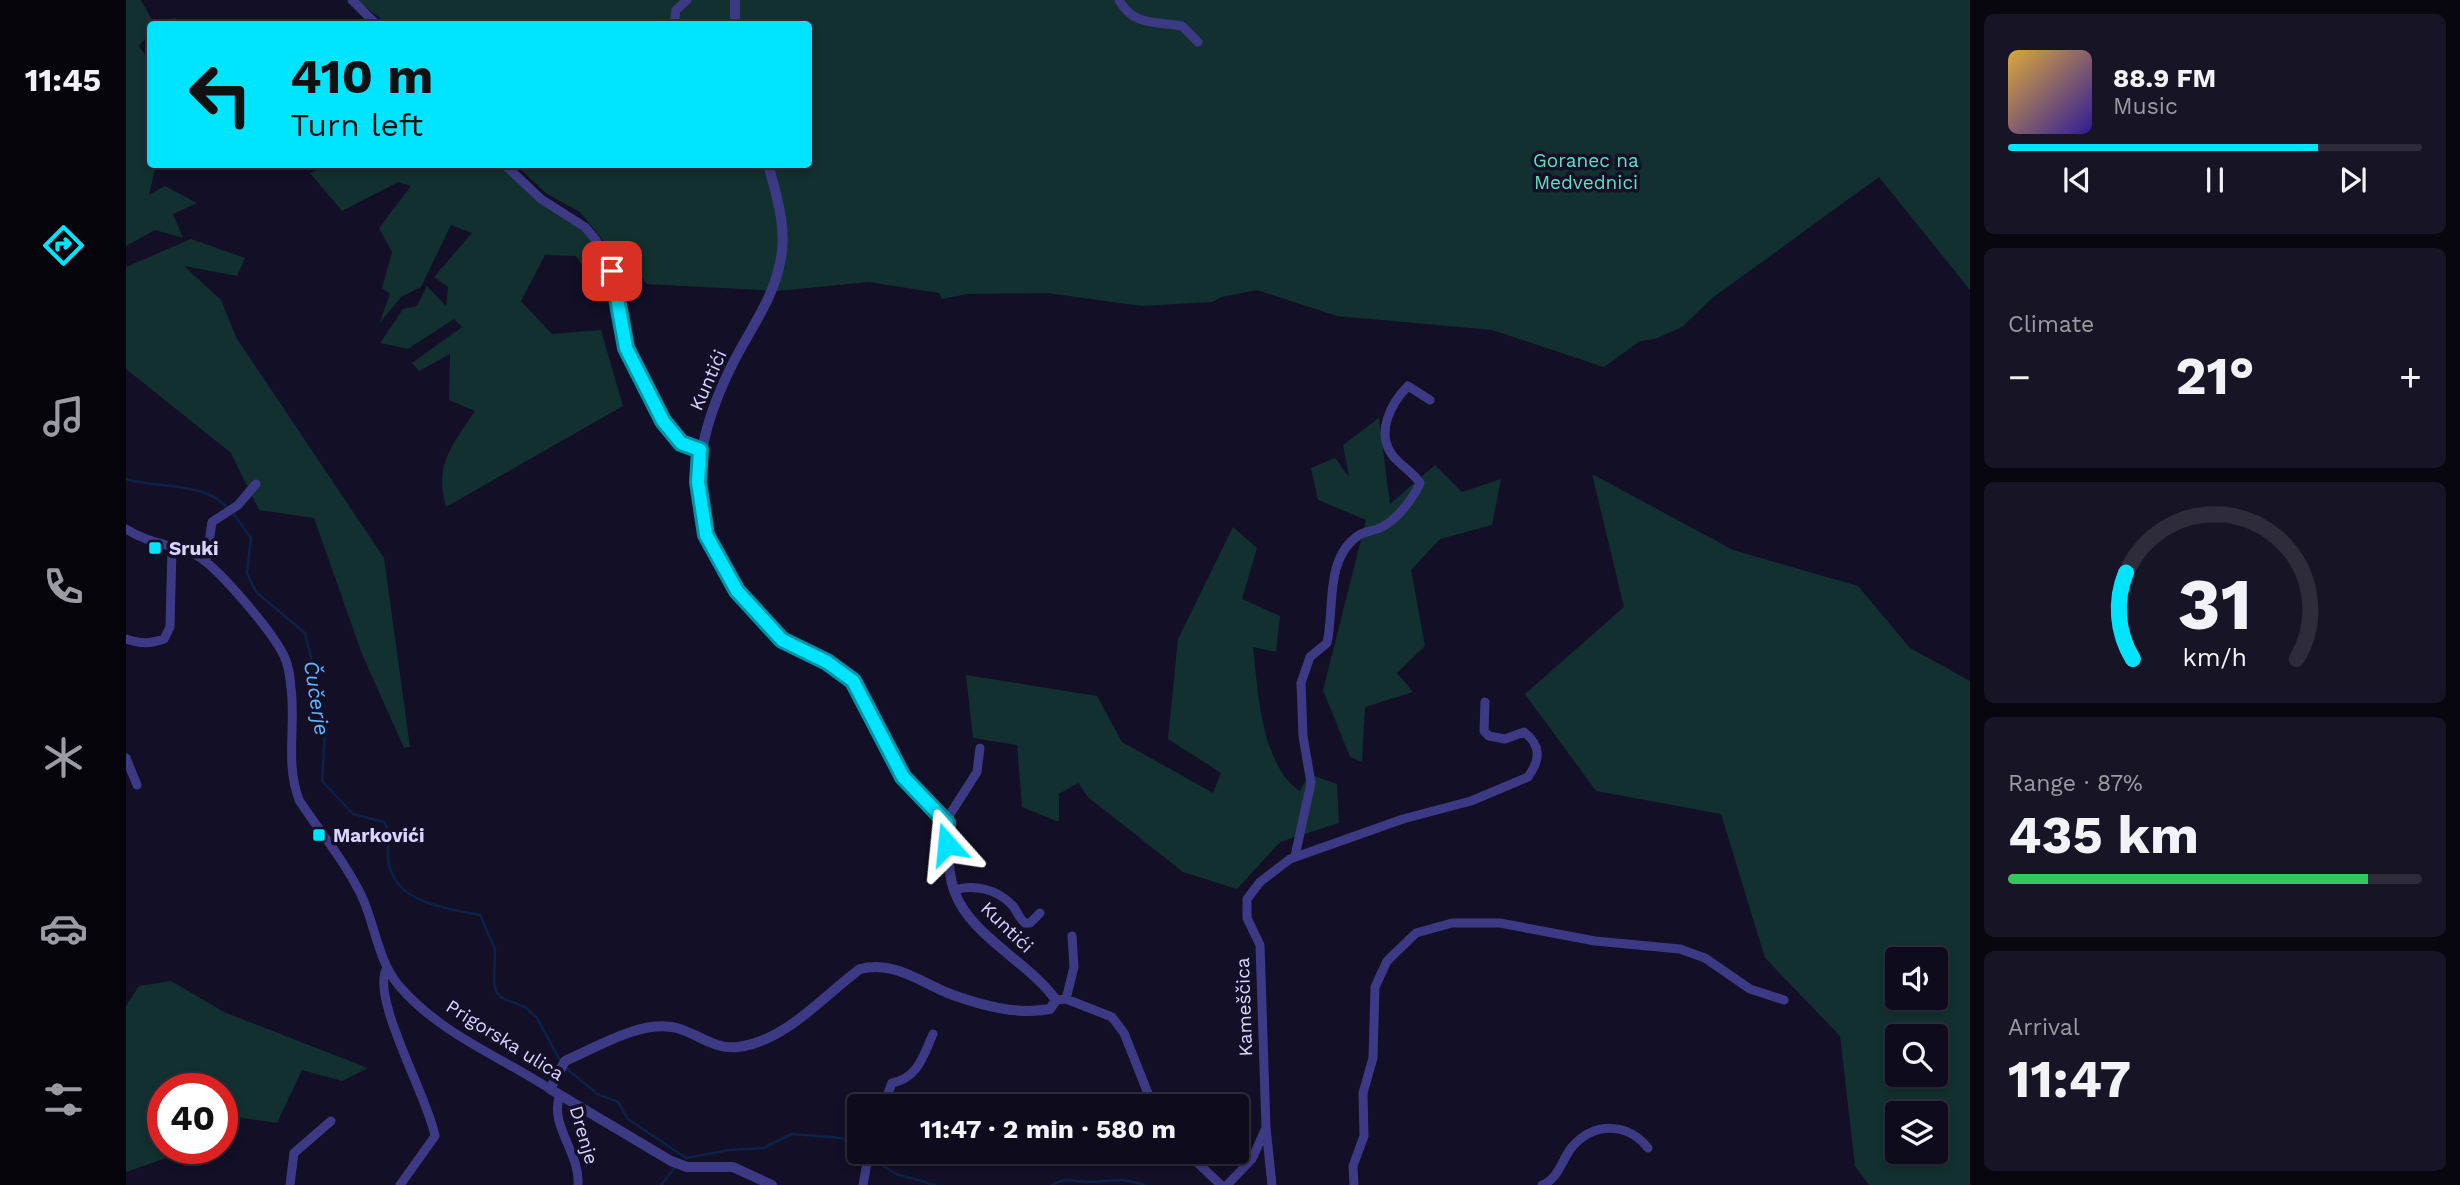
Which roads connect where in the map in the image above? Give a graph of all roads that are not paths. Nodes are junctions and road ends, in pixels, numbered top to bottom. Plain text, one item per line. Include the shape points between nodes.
1 (352, 0) edge
2 (687, 0) edge
3 (735, 0) edge
4 (1119, 0) edge
5 (373, 21) edge
6 (674, 21) edge
7 (735, 21) edge
8 (1198, 41) dead end
9 (509, 168) edge
10 (769, 168) edge
11 (1430, 400) dead end
12 (700, 450) junction
13 (256, 484) dead end
14 (126, 529) edge
15 (172, 548) junction
16 (206, 562) junction
17 (126, 639) edge
18 (1485, 702) dead end
19 (980, 748) dead end
20 (126, 758) edge
21 (137, 785) dead end
22 (946, 822) junction
23 (1295, 856) junction
24 (954, 890) junction
25 (1040, 913) dead end
26 (1072, 936) dead end
27 (387, 968) junction
28 (1061, 1000) junction
29 (1784, 1000) dead end
30 (933, 1034) dead end
31 (555, 1092) junction
32 (888, 1094) edge
33 (1148, 1094) edge
34 (331, 1121) dead end
35 (1266, 1128) junction
36 (1648, 1148) dead end
37 (866, 1164) edge
38 (1198, 1164) edge
39 (290, 1185) edge
40 (400, 1185) edge
41 (578, 1185) edge
42 (772, 1185) edge
43 (863, 1185) edge
44 (1221, 1185) edge
45 (1227, 1185) edge
46 (1272, 1185) edge
47 (1354, 1185) edge
48 (1542, 1185) edge

1 - 5 street
2 - 6 street via 676,10
3 - 7 street
4 - 8 street via 1126,10 1150,24 1182,26
9 - 12 street via 541,199 585,227 596,240 612,271 626,348 663,421 681,443
10 - 12 street, Kuntići via 783,232 777,278 768,305 723,384
11 - 23 street via 1408,386 1393,401 1386,424 1390,453 1420,483 1383,528 1359,536 1347,550 1332,583 1327,643 1305,665 1303,736 1311,783
12 - 22 street, Kuntići via 698,482 706,535 737,591 782,640 853,681 903,777
13 - 16 street via 239,505 212,522
14 - 15 street, Prigorska ulica
15 - 16 street, Prigorska ulica
15 - 17 street via 170,627 164,639 139,644
16 - 27 street, Prigorska ulica via 284,655 292,692 290,772 294,786 355,884
18 - 23 street, Kameščica via 1484,731 1489,736 1505,739 1524,732 1538,746 1528,777 1471,801
19 - 22 street via 976,772
20 - 21 street
22 - 24 street, Kuntići via 947,868
23 - 35 street, Kameščica via 1260,882 1247,899 1247,918 1260,945
24 - 25 street via 970,886 994,892 1012,905 1025,923
24 - 28 street, Kuntići via 972,923
26 - 28 street via 1074,967
27 - 31 street, Prigorska ulica via 438,1023
27 - 40 street via 382,975 386,1000 432,1117 435,1136
28 - 31 street via 1050,1009 1016,1012 951,994 900,970 873,966 860,969 782,1030 738,1047 710,1044 676,1028 641,1030 563,1065
28 - 33 street via 1107,1012 1124,1033
29 - 47 street via 1735,981 1705,958 1666,946 1595,941 1500,923 1452,923 1416,933 1387,961 1375,987 1373,1058 1363,1093 1364,1136 1353,1166
30 - 32 street via 915,1071 904,1081 892,1083
31 - 41 street, Drenje
31 - 42 street, Prigorska ulica via 684,1166 733,1167
34 - 39 street via 294,1153
35 - 45 street, Kameščica via 1252,1159
35 - 46 street, Kameščica
36 - 48 street via 1628,1130 1609,1128 1590,1134 1571,1149 1550,1182
37 - 43 street
38 - 44 street

